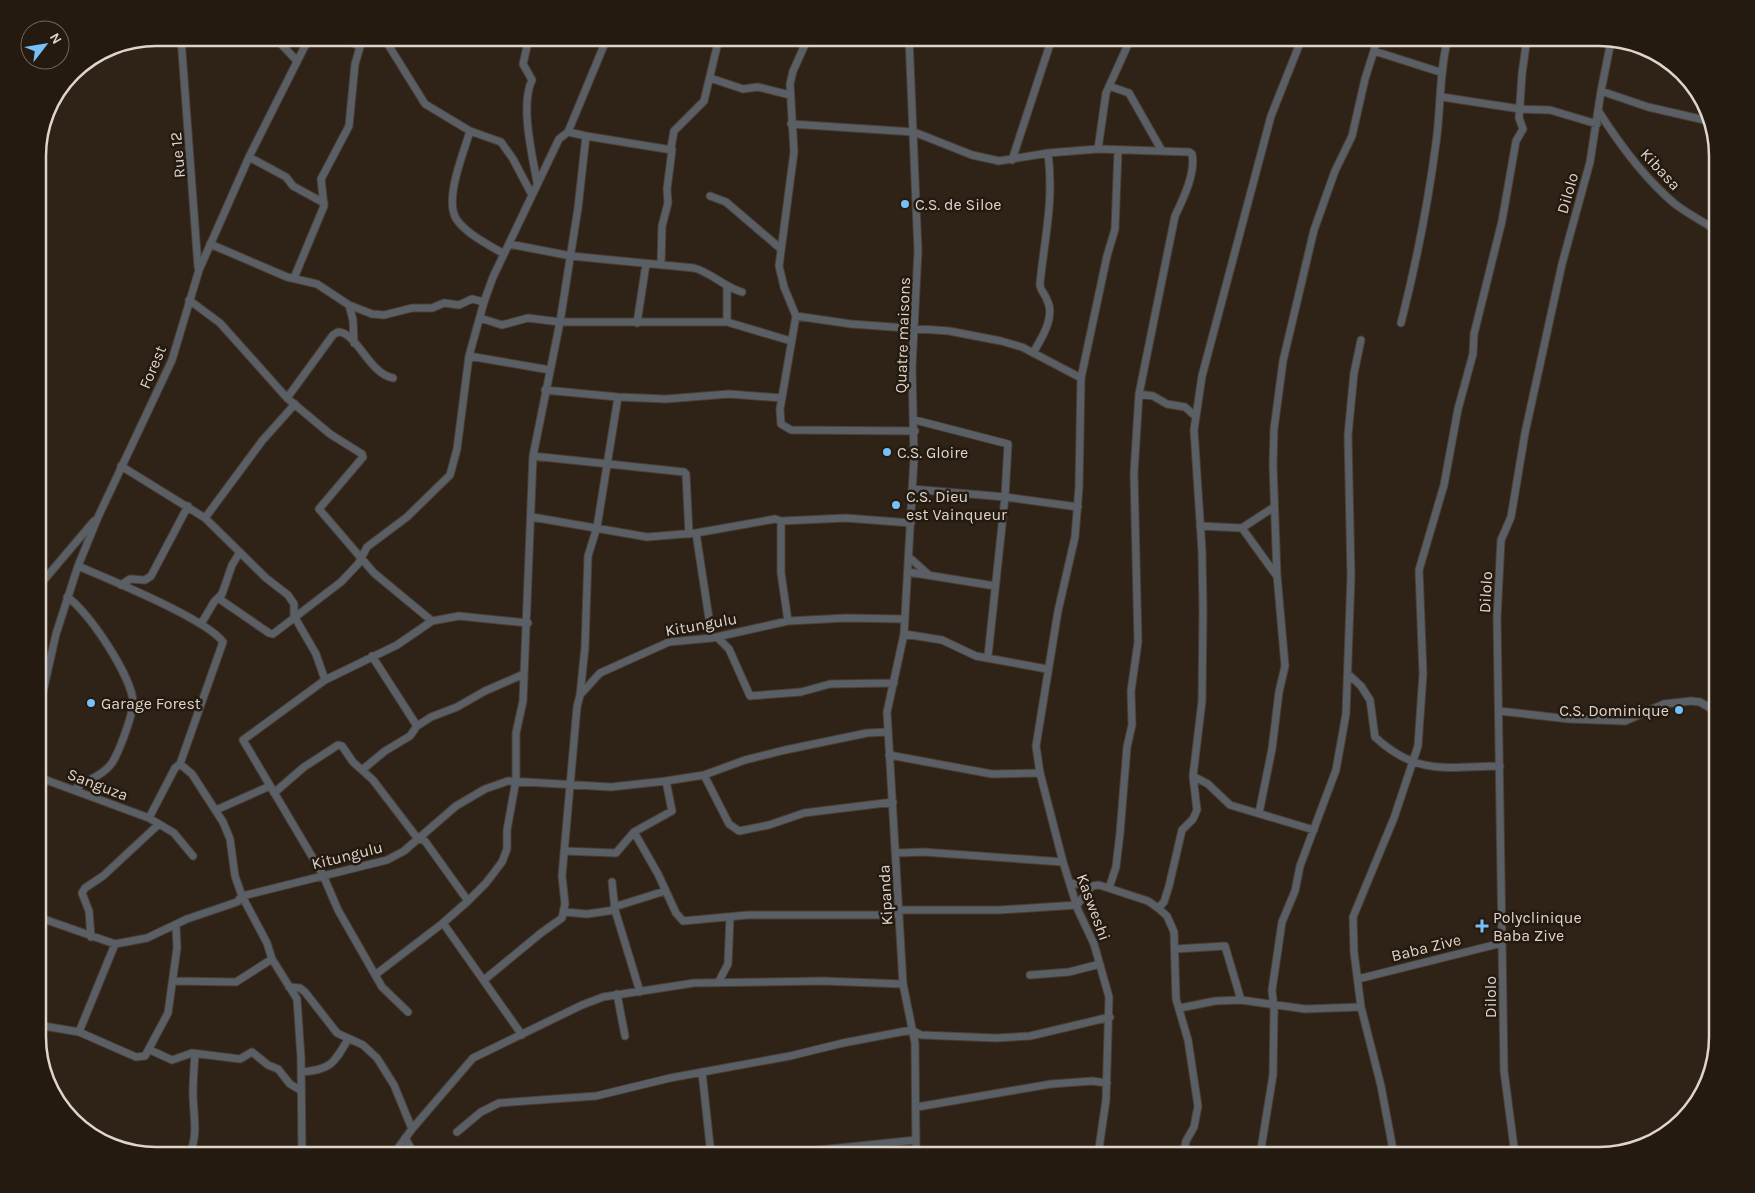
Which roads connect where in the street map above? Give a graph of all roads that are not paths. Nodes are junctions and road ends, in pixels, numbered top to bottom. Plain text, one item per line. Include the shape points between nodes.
1 (182, 46) edge
2 (283, 46) edge
3 (305, 46) edge
4 (359, 46) edge
5 (389, 46) edge
6 (527, 46) edge
7 (604, 46) edge
8 (717, 46) edge
9 (805, 46) edge
10 (910, 46) edge
11 (1049, 46) edge
12 (1127, 46) edge
13 (1299, 46) edge
14 (1376, 46) edge
15 (1446, 46) edge
16 (1525, 46) edge
17 (1610, 47) edge
18 (1374, 51) junction
19 (297, 62) junction
20 (1440, 72) junction
21 (710, 78) junction
22 (1109, 86) junction
23 (1600, 91) junction
24 (790, 95) junction
25 (1442, 97) junction
26 (1520, 109) junction
27 (1599, 112) junction
28 (1702, 119) edge
29 (790, 124) junction
30 (1597, 124) junction
31 (470, 131) junction
32 (568, 132) junction
33 (914, 132) junction
34 (586, 136) junction
35 (670, 148) junction
36 (1098, 149) junction
37 (1118, 151) junction
38 (1162, 152) junction
39 (1048, 153) junction
40 (249, 157) junction
41 (1012, 160) junction
42 (538, 182) junction
43 (532, 195) junction
44 (710, 196) dead end
45 (324, 204) junction
46 (1709, 225) edge
47 (210, 244) junction
48 (509, 244) junction
49 (781, 248) junction
50 (504, 254) junction
51 (571, 256) junction
52 (646, 264) junction
53 (661, 265) junction
54 (199, 270) junction
55 (294, 278) junction
56 (727, 287) junction
57 (742, 292) dead end
58 (189, 300) junction
59 (484, 302) junction
60 (349, 306) junction
61 (796, 316) junction
62 (480, 318) junction
63 (560, 322) junction
64 (727, 322) junction
65 (637, 323) junction
66 (1402, 323) dead end
67 (915, 330) junction
68 (1361, 340) dead end
69 (791, 341) junction
70 (354, 343) junction
71 (1033, 354) junction
72 (469, 356) junction
73 (550, 370) junction
74 (393, 378) dead end
75 (1081, 378) junction
76 (545, 390) junction
77 (1139, 394) junction
78 (618, 397) junction
79 (287, 398) junction
80 (782, 398) junction
81 (295, 404) junction
82 (1195, 416) junction
83 (915, 420) junction
84 (915, 431) junction
85 (533, 456) junction
86 (122, 466) junction
87 (608, 466) junction
88 (912, 489) junction
89 (1005, 497) junction
90 (188, 506) junction
91 (1078, 507) junction
92 (1274, 507) junction
93 (98, 517) junction
94 (532, 517) junction
95 (205, 518) junction
96 (781, 521) junction
97 (910, 523) junction
98 (1200, 526) junction
99 (597, 527) junction
100 (1242, 528) junction
101 (693, 534) junction
102 (240, 552) junction
103 (909, 557) junction
104 (361, 559) junction
105 (78, 566) junction
106 (908, 572) junction
107 (929, 575) junction
108 (1277, 575) junction
109 (46, 578) edge
110 (121, 585) junction
111 (996, 586) junction
112 (67, 597) junction
113 (218, 598) junction
114 (294, 616) junction
115 (904, 619) junction
116 (432, 621) junction
117 (788, 621) junction
118 (528, 623) junction
119 (201, 624) junction
120 (904, 634) junction
121 (714, 638) junction
122 (372, 656) junction
123 (988, 656) junction
124 (1047, 669) junction
125 (524, 674) junction
126 (582, 674) junction
127 (1348, 674) junction
128 (596, 676) junction
129 (46, 678) edge
130 (325, 680) junction
131 (894, 683) junction
132 (580, 695) junction
133 (1709, 707) edge
134 (1500, 711) junction
135 (417, 726) junction
136 (887, 732) junction
137 (889, 755) junction
138 (1413, 763) junction
139 (180, 764) junction
140 (1500, 766) junction
141 (362, 770) junction
142 (1040, 773) junction
143 (704, 775) junction
144 (1193, 776) junction
145 (46, 780) edge
146 (516, 780) junction
147 (666, 781) junction
148 (568, 786) junction
149 (75, 789) junction
150 (272, 789) junction
151 (893, 802) junction
152 (216, 810) junction
153 (1259, 813) junction
154 (149, 818) junction
155 (159, 824) junction
156 (1314, 830) junction
157 (634, 832) junction
158 (418, 839) junction
159 (564, 851) junction
160 (897, 853) junction
161 (193, 856) dead end
162 (1063, 862) junction
163 (322, 875) junction
164 (612, 882) dead end
165 (1070, 883) junction
166 (1092, 886) junction
167 (1109, 888) junction
168 (665, 891) junction
169 (242, 896) junction
170 (468, 901) junction
171 (1077, 905) junction
172 (615, 908) junction
173 (1158, 908) junction
174 (900, 910) junction
175 (564, 912) junction
176 (730, 917) junction
177 (46, 920) edge
178 (443, 923) junction
179 (176, 925) junction
180 (92, 937) junction
181 (1502, 943) junction
182 (115, 944) junction
183 (1174, 949) junction
184 (272, 959) junction
185 (1100, 964) junction
186 (375, 975) junction
187 (1030, 975) dead end
188 (1358, 979) junction
189 (484, 980) junction
190 (174, 981) junction
191 (718, 983) junction
192 (903, 984) junction
193 (289, 987) junction
194 (640, 992) junction
195 (617, 994) junction
196 (1241, 1000) junction
197 (1274, 1005) junction
198 (1361, 1007) junction
199 (1180, 1008) junction
200 (408, 1012) dead end
201 (1110, 1017) junction
202 (46, 1026) edge
203 (911, 1030) junction
204 (79, 1032) junction
205 (522, 1035) junction
206 (626, 1036) dead end
207 (348, 1039) junction
208 (150, 1050) junction
209 (195, 1054) junction
210 (301, 1072) junction
211 (702, 1072) junction
212 (1107, 1083) junction
213 (300, 1090) junction
214 (917, 1108) junction
215 (412, 1129) junction
216 (457, 1132) dead end
217 (405, 1138) junction
218 (916, 1140) junction
219 (192, 1147) edge
220 (302, 1147) edge
221 (399, 1147) edge
222 (410, 1147) edge
223 (710, 1147) edge
224 (848, 1147) edge
225 (916, 1147) edge
226 (1099, 1147) edge
227 (1185, 1147) edge
228 (1261, 1147) edge
229 (1392, 1147) edge
230 (1514, 1147) edge

1 - 54 street, Rue 12
2 - 19 street
3 - 19 street, Forest
4 - 45 street via 349,126 321,180
5 - 31 street via 425,104
6 - 42 street via 523,64 532,80 526,102
7 - 32 street
8 - 21 street
9 - 24 street via 791,77
10 - 33 street, Quatre maisons
11 - 41 street
12 - 22 street
13 - 82 street via 1271,116 1205,362
14 - 18 street
15 - 20 street
16 - 26 street
17 - 23 street, Dilolo
18 - 20 street
18 - 92 street via 1352,136 1335,171 1314,230 1292,317 1274,429
19 - 40 street, Forest
20 - 25 street
21 - 24 street via 743,89 758,87
21 - 35 street via 704,101 674,131
22 - 36 street
22 - 38 street via 1129,93
23 - 27 street, Dilolo
23 - 28 street via 1648,107
24 - 29 street
25 - 26 street
25 - 66 street via 1428,202
26 - 30 street via 1550,110
26 - 138 street via 1523,129 1516,141 1502,221 1474,334 1473,354 1458,409 1444,485 1419,570 1422,715
27 - 30 street, Dilolo
27 - 46 street, Kibasa via 1627,153 1653,182 1676,204
29 - 33 street
29 - 49 street via 793,157
30 - 134 street, Dilolo via 1546,336 1511,517 1501,540 1497,618
31 - 43 street via 500,142
31 - 50 street via 454,186 452,208 464,228
32 - 34 street
32 - 42 street via 559,139
33 - 41 street via 972,155 999,161
33 - 67 street, Quatre maisons via 918,251
34 - 35 street
34 - 51 street
35 - 53 street via 673,151 662,226
36 - 37 street
36 - 39 street
37 - 38 street
37 - 75 street, Kasweshi via 1114,238
38 - 77 street via 1189,152 1193,157 1185,194 1175,216
39 - 41 street
39 - 71 street via 1051,199 1040,286 1049,304 1048,321
40 - 45 street via 286,176 293,186
40 - 47 street, Forest
42 - 43 street
43 - 48 street
44 - 49 street via 726,202
45 - 55 street
47 - 54 street, Forest
47 - 55 street
48 - 50 street
48 - 51 street
49 - 61 street via 781,278
50 - 59 street
51 - 52 street
51 - 63 street
52 - 53 street
52 - 65 street
53 - 56 street via 700,270
54 - 58 street, Forest
55 - 60 street via 325,288
56 - 57 street
56 - 64 street
58 - 79 street via 220,323
58 - 86 street, Forest via 172,360
59 - 60 street via 472,299 459,305 444,303 432,308 412,308 384,315
59 - 62 street
60 - 70 street
61 - 67 street
61 - 69 street
62 - 63 street via 502,325 528,318
62 - 72 street
63 - 65 street
63 - 73 street
64 - 65 street
64 - 69 street
67 - 71 street via 949,331 1001,341
67 - 83 street, Quatre maisons via 912,377
68 - 127 street via 1348,435 1351,576
69 - 80 street
70 - 74 street via 377,372
70 - 79 street via 345,334 335,333
71 - 75 street
72 - 73 street
72 - 104 street via 457,449 450,475 408,517 367,547
73 - 76 street
75 - 91 street, Kasweshi
76 - 78 street
76 - 85 street
77 - 82 street via 1185,407
77 - 167 street via 1134,474 1138,642 1120,833 1116,866
78 - 80 street via 666,399 729,394
78 - 87 street
79 - 81 street
80 - 84 street via 781,424 789,429
81 - 95 street via 262,441
81 - 104 street via 330,434 363,455 341,486 319,508
82 - 98 street
83 - 84 street, Quatre maisons
83 - 89 street via 1008,444
84 - 88 street, Quatre maisons
85 - 87 street
85 - 94 street
86 - 90 street
86 - 93 street, Forest
87 - 99 street
87 - 101 street via 629,465 684,472
88 - 89 street
88 - 97 street, Quatre maisons
89 - 91 street
89 - 111 street
90 - 95 street
90 - 110 street via 152,576 145,580 130,579
91 - 124 street, Kasweshi via 1075,537
92 - 100 street
92 - 108 street
93 - 105 street, Forest
93 - 109 street
94 - 99 street
94 - 118 street
95 - 102 street
96 - 97 street via 846,518
96 - 101 street via 769,519
96 - 117 street via 781,573
97 - 103 street, Quatre maisons
98 - 100 street
98 - 144 street via 1203,679
99 - 101 street via 637,536
99 - 126 street via 588,556
100 - 108 street
101 - 121 street
102 - 113 street
102 - 114 street via 290,597
103 - 106 street, Quatre maisons
103 - 107 street
104 - 114 street via 341,582
104 - 116 street
105 - 110 street
105 - 112 street, Forest
106 - 107 street
106 - 115 street, Quatre maisons
107 - 111 street
108 - 153 street via 1285,666
110 - 119 street
111 - 123 street
112 - 129 street, Forest
112 - 149 street via 78,604 97,630 130,686 133,700 111,764
113 - 114 street via 270,634
113 - 119 street
114 - 130 street via 316,654
115 - 117 street, Kitungulu
115 - 120 street, Quatre maisons
116 - 118 street via 459,616
116 - 122 street via 396,645
117 - 121 street, Kitungulu
118 - 125 street
119 - 139 street via 223,644
120 - 123 street via 942,640 976,656
120 - 131 street, Kipanda
121 - 128 street, Kitungulu via 669,642
121 - 131 street via 729,649 750,696 801,692 830,684
122 - 130 street
122 - 135 street
123 - 124 street
124 - 142 street, Kasweshi via 1037,732
125 - 135 street
125 - 146 street via 523,701 516,733
126 - 128 street
126 - 132 street
127 - 138 street via 1370,700 1375,737 1394,754
127 - 156 street via 1346,714 1338,762
128 - 132 street, Kitungulu via 585,693
130 - 150 street via 243,740
131 - 136 street, Kipanda via 888,698
132 - 148 street
133 - 134 street via 1691,701 1664,704 1625,721
134 - 140 street, Dilolo
135 - 141 street via 410,736
136 - 137 street, Kipanda
136 - 143 street, Kitungulu via 867,733 745,760
137 - 142 street via 992,774
137 - 151 street, Kipanda
138 - 140 street via 1449,767
138 - 188 street via 1353,917
139 - 152 street via 192,774
139 - 154 street
140 - 181 street, Dilolo
141 - 150 street via 338,745
141 - 158 street
142 - 162 street, Kasweshi
143 - 147 street, Kitungulu
143 - 151 street via 730,824 739,831 804,813
144 - 153 street via 1208,784 1230,805
144 - 173 street via 1196,813 1182,830 1169,886 1164,902
145 - 149 street, Sanguza
146 - 148 street, Kitungulu
146 - 158 street, Kitungulu via 485,789 456,806
146 - 170 street via 506,830 506,854 498,868
147 - 148 street, Kitungulu via 611,787
147 - 157 street via 672,811
148 - 159 street
149 - 154 street, Sanguza
150 - 152 street
150 - 163 street
151 - 160 street, Kipanda
152 - 169 street via 228,831
153 - 156 street
154 - 155 street, Sanguza
155 - 161 street, Sanguza via 181,839
155 - 180 street via 82,893 89,911
156 - 197 street via 1282,922 1272,977
157 - 159 street via 616,854
157 - 168 street
158 - 163 street, Kitungulu via 388,860
158 - 170 street via 425,841
159 - 175 street
160 - 162 street
160 - 174 street, Kipanda
162 - 165 street, Kasweshi
163 - 169 street, Kitungulu
163 - 186 street
164 - 172 street
165 - 166 street
165 - 171 street, Kasweshi
166 - 167 street
166 - 171 street
167 - 173 street via 1148,901
168 - 172 street
168 - 176 street via 682,921
169 - 179 street, Kitungulu via 237,902
169 - 184 street
170 - 178 street
171 - 174 street via 999,910
171 - 185 street, Kasweshi
172 - 175 street via 587,914
172 - 194 street
173 - 183 street via 1171,923
174 - 176 street via 892,915
174 - 192 street, Kipanda
175 - 189 street via 559,922
176 - 191 street via 728,964
177 - 180 street
178 - 186 street
178 - 189 street
179 - 182 street, Kitungulu via 135,942
179 - 190 street
180 - 182 street
181 - 188 street, Baba Zive
181 - 230 street, Dilolo via 1504,1071
182 - 204 street
183 - 196 street via 1225,946
183 - 199 street via 1175,992
184 - 190 street via 236,982
184 - 193 street
185 - 187 street via 1069,972
185 - 201 street, Kasweshi via 1107,984
186 - 200 street via 388,995
188 - 198 street
189 - 205 street
190 - 208 street via 168,1013
191 - 192 street via 823,981
191 - 194 street via 677,984
192 - 203 street, Kipanda
193 - 207 street via 305,992 334,1030
193 - 210 street via 297,999
194 - 195 street
195 - 205 street via 582,1005
195 - 206 street
196 - 197 street
196 - 199 street
197 - 198 street via 1318,1009
197 - 228 street via 1273,1075
198 - 229 street
199 - 227 street via 1198,1106 1194,1127
201 - 203 street via 1008,1038 921,1035
201 - 212 street, Kasweshi
202 - 204 street
203 - 211 street
203 - 214 street, Kipanda via 915,1043
204 - 208 street via 136,1057 145,1056
205 - 215 street via 473,1058
207 - 210 street via 337,1059 328,1067
207 - 215 street via 367,1048 377,1058 394,1085
208 - 209 street via 172,1060
209 - 213 street via 240,1059 255,1053
209 - 219 street
210 - 213 street
211 - 216 street via 596,1096 499,1104 481,1112
211 - 223 street
212 - 214 street via 1051,1084
212 - 226 street, Kasweshi
213 - 220 street
214 - 218 street, Kipanda
215 - 217 street
217 - 221 street
217 - 222 street
218 - 224 street
218 - 225 street, Kipanda

